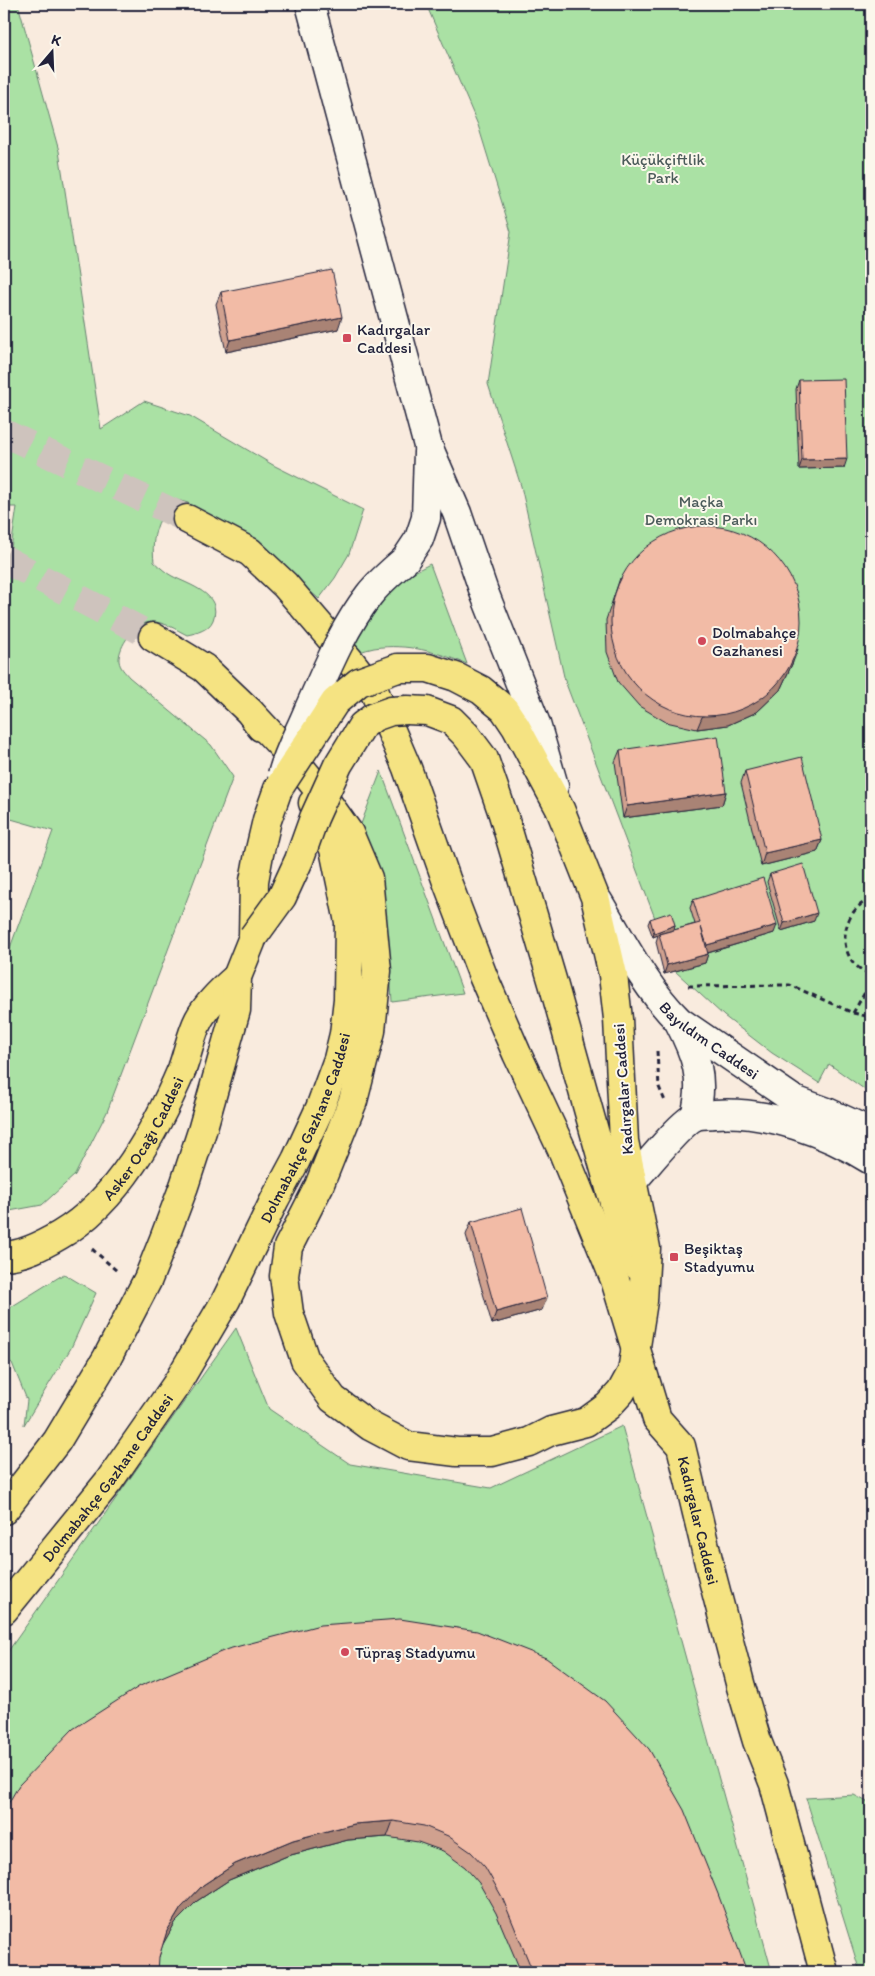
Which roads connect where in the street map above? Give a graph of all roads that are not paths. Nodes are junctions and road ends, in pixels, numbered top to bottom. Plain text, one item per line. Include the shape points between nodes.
1 (310, 4) edge
2 (428, 446) junction
3 (187, 519) tunnel mouth
4 (153, 637) tunnel mouth
5 (250, 712) junction
6 (278, 789) junction
7 (560, 809) junction
8 (595, 897) junction
9 (253, 937) junction
10 (237, 977) junction
11 (678, 1021) junction
12 (695, 1116) junction
13 (871, 1132) edge
14 (871, 1160) edge
15 (632, 1182) junction
16 (4, 1256) edge
17 (644, 1280) junction
18 (635, 1350) junction
19 (4, 1510) edge
20 (4, 1610) edge
21 (824, 1972) edge

1 - 2 main road
2 - 6 main road, bridge via 426,518 419,539 351,622 294,739
2 - 7 main road via 457,513 536,724
3 - 18 main road via 250,552 285,585 375,693 407,768 483,976 563,1152 615,1280
4 - 5 main road, Dolmabahçe Gazhane Caddesi via 204,668
5 - 18 main road via 318,788 350,833 368,878 376,961 371,1032 352,1101 319,1186 288,1247 284,1276 289,1313 306,1360 333,1399 370,1426 408,1446 492,1452 586,1422 622,1392 632,1372
5 - 20 main road, Dolmabahçe Gazhane Caddesi via 310,794 334,849 349,922 348,999 338,1060 296,1160 200,1345 161,1408 109,1481
6 - 7 main road, Kadırgalar Caddesi, bridge via 335,702 359,682 398,668 428,668 481,690 504,709
6 - 9 main road, Kadırgalar Caddesi via 258,854
7 - 8 main road, Kadırgalar Caddesi
8 - 11 main road, Bayıldım Caddesi via 651,987
8 - 15 main road, Kadırgalar Caddesi via 613,974 620,1038 624,1141
9 - 10 main road
9 - 17 main road, bridge via 282,897 338,765 362,726 391,711 427,710 451,720 484,760 503,814 620,1224
10 - 16 main road, Asker Ocağı Caddesi via 218,994 199,1020 182,1068 158,1119 135,1160 103,1199 72,1228 41,1246
10 - 19 main road via 236,1010 207,1113 184,1186 148,1280 107,1358 57,1441
11 - 12 main road via 691,1046 700,1081
11 - 13 main road, Bayıldım Caddesi via 794,1100
12 - 14 main road via 734,1112 770,1118 821,1134
12 - 15 main road via 678,1130
15 - 17 main road, Kadırgalar Caddesi via 646,1248
17 - 18 main road, Kadırgalar Caddesi
18 - 21 main road, Kadırgalar Caddesi via 656,1420 681,1446 741,1688 774,1784

